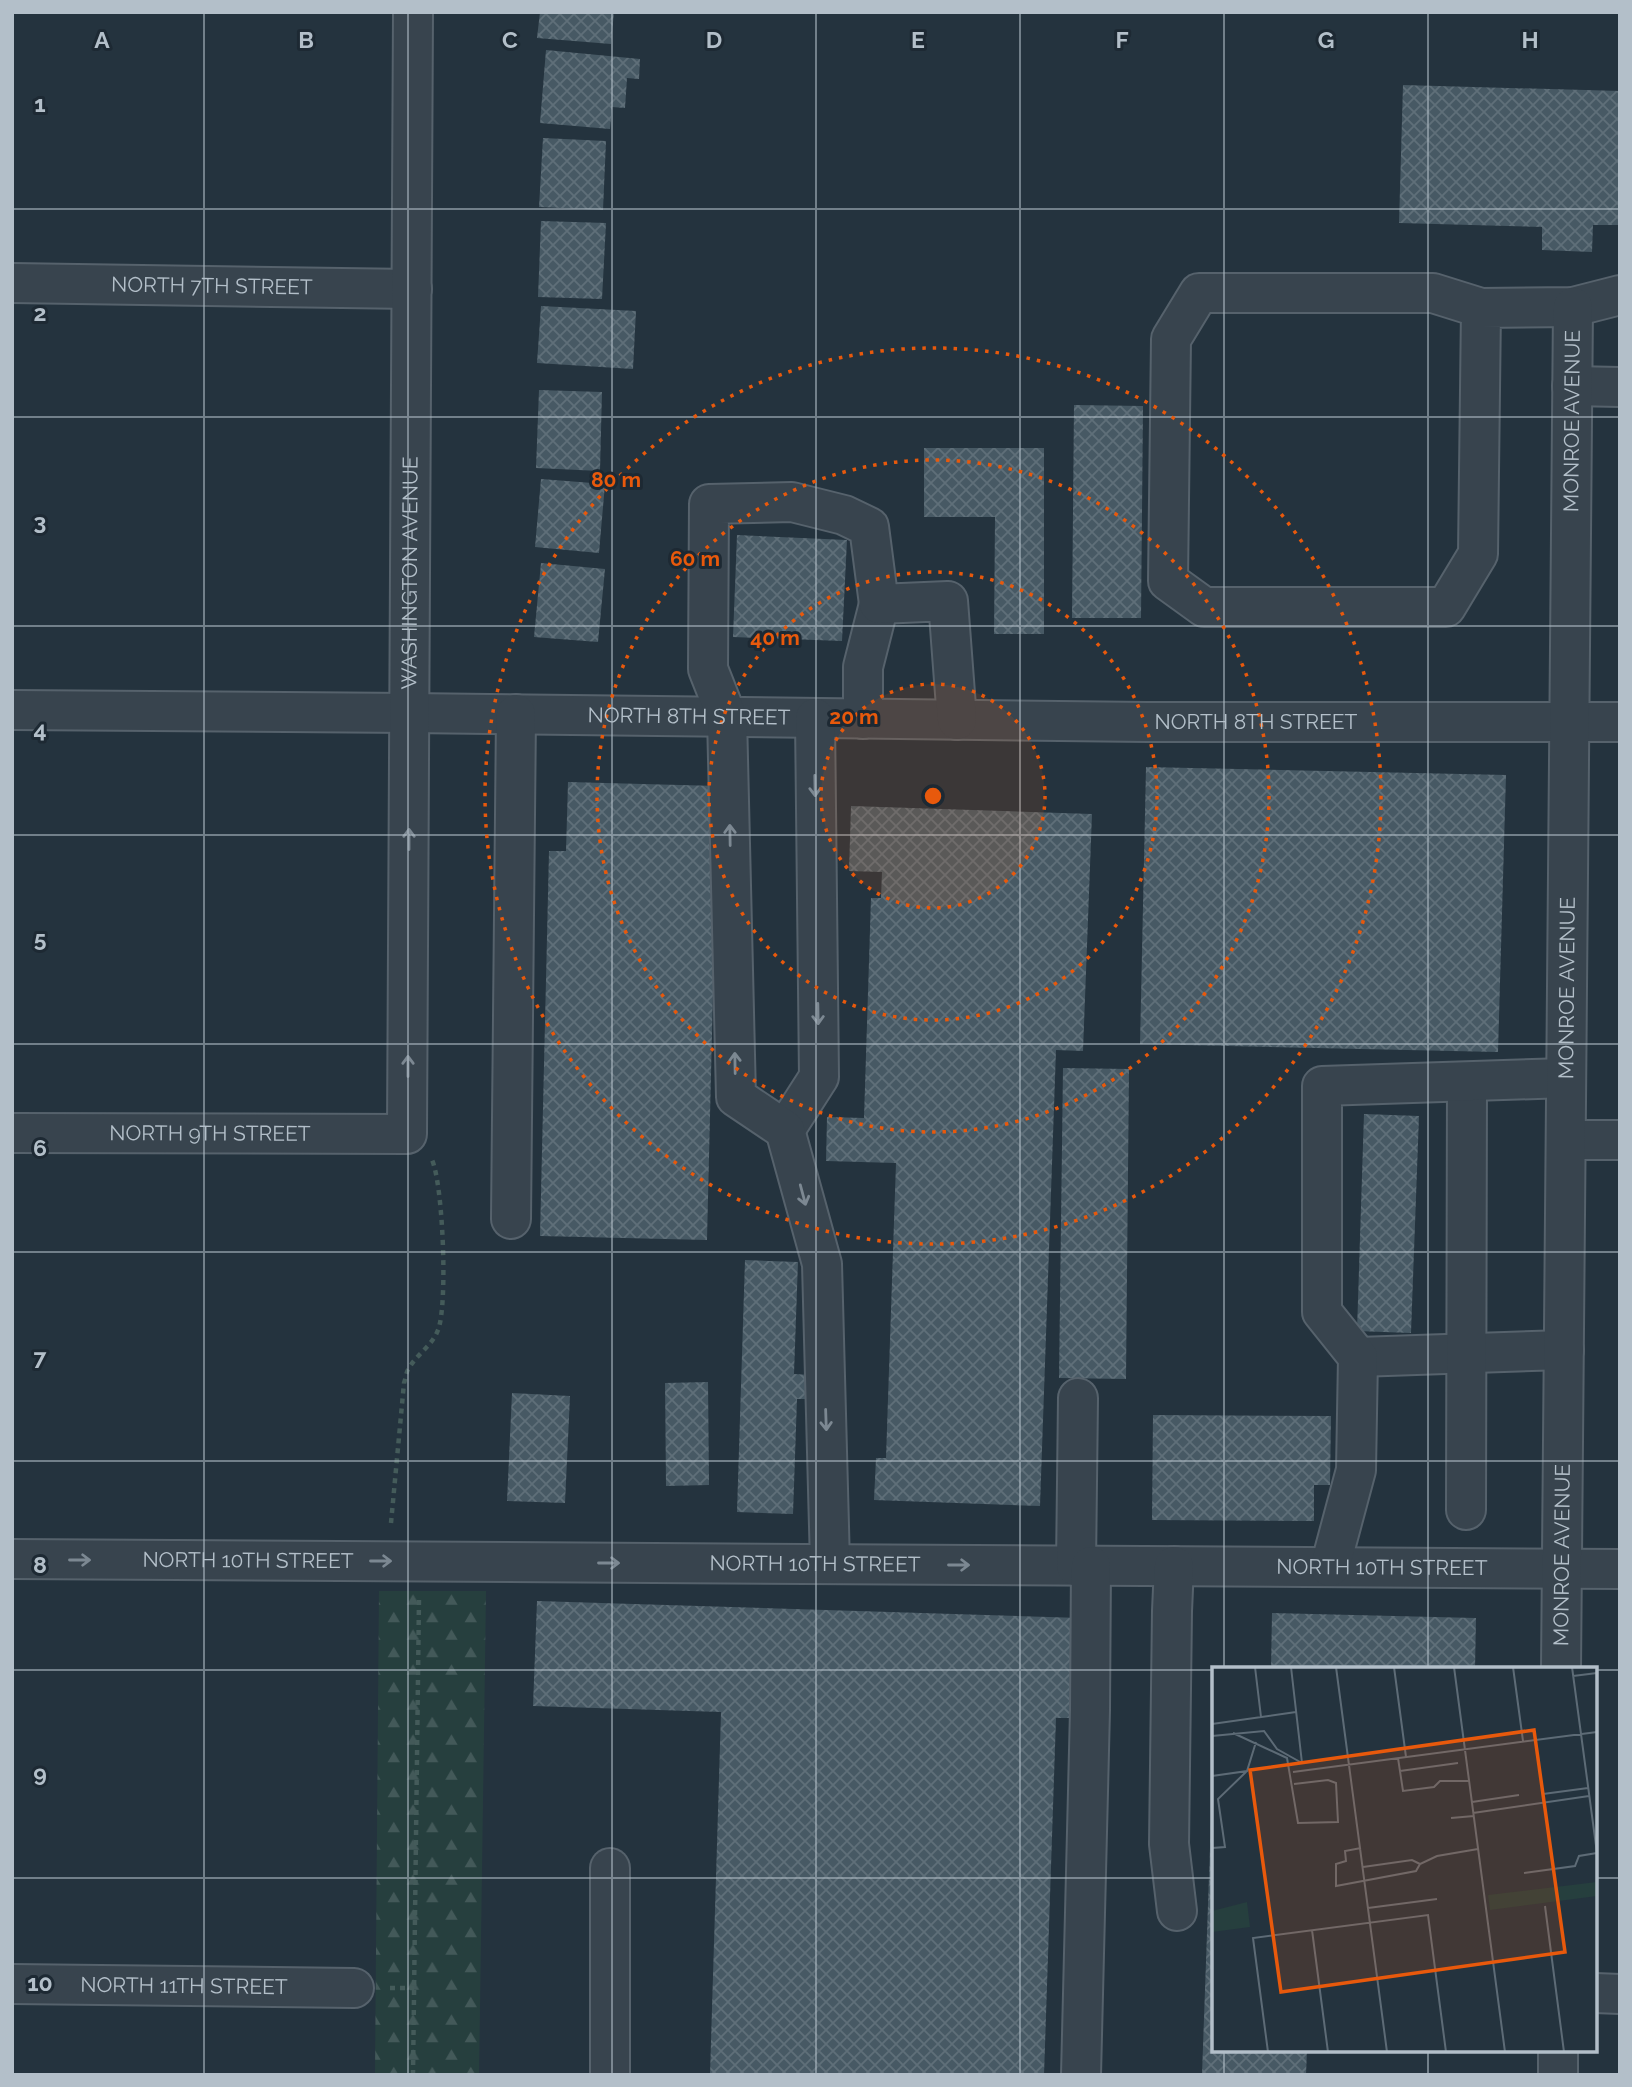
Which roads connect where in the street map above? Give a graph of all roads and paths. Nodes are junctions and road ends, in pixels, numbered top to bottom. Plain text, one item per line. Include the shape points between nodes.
1 (413, 12) edge
2 (12, 283) edge
3 (412, 289) junction
4 (1620, 295) edge
5 (1573, 307) junction
6 (1481, 308) junction
7 (1572, 386) junction
8 (1620, 387) edge
9 (879, 604) junction
10 (12, 710) edge
11 (410, 713) junction
12 (516, 715) junction
13 (727, 717) junction
14 (814, 718) junction
15 (863, 719) junction
16 (957, 720) junction
17 (1569, 722) junction
18 (1620, 722) edge
19 (1566, 1079) junction
20 (1467, 1082) junction
21 (785, 1130) junction
22 (12, 1133) edge
23 (407, 1134) junction
24 (1566, 1140) junction
25 (1620, 1140) edge
26 (511, 1219) dead end
27 (1564, 1350) junction
28 (1466, 1353) junction
29 (1358, 1357) junction
30 (1079, 1398) dead end
31 (1466, 1510) dead end
32 (12, 1559) edge
33 (403, 1562) junction
34 (830, 1564) junction
35 (1084, 1566) junction
36 (1174, 1566) junction
37 (1330, 1567) junction
38 (1562, 1569) junction
39 (1620, 1569) edge
40 (1562, 1667) edge
41 (610, 1868) dead end
42 (1177, 1911) dead end
43 (12, 1984) edge
44 (354, 1988) dead end
45 (1597, 1993) edge
46 (1620, 1994) edge
47 (1558, 2052) edge
48 (413, 2075) edge
49 (610, 2075) edge
50 (1081, 2075) edge
51 (1558, 2075) edge

1 - 3 street, WASHINGTON AVENUE
2 - 3 street, NORTH 7TH STREET
3 - 11 street, WASHINGTON AVENUE
4 - 5 street
5 - 6 street
5 - 7 street, MONROE AVENUE
6 - 6 street via 1433,293 1199,293 1171,339 1168,581 1203,607 1446,607 1478,554
7 - 8 street
7 - 17 street, MONROE AVENUE
9 - 13 street via 869,527 844,515 792,502 709,504 709,669
9 - 15 street via 863,667
9 - 16 street via 948,601
10 - 11 street, NORTH 8TH STREET
11 - 12 street, NORTH 8TH STREET
23 -> 11 street, WASHINGTON AVENUE
12 - 13 street, NORTH 8TH STREET
12 - 26 street
13 - 14 street, NORTH 8TH STREET
21 -> 13 street via 736,1097
14 - 15 street, NORTH 8TH STREET
14 -> 21 street via 819,1077
15 - 16 street, NORTH 8TH STREET
16 - 17 street, NORTH 8TH STREET
17 - 18 street, NORTH 8TH STREET
17 - 19 street, MONROE AVENUE
19 - 20 street
19 - 24 street, MONROE AVENUE
20 - 28 street
20 - 29 street via 1322,1086 1322,1312
21 -> 34 street via 822,1264
22 - 23 street, NORTH 9TH STREET
23 - 33 path via 426,1150 438,1175 443,1240 439,1329 408,1369 404,1383
24 - 25 street
24 - 27 street, MONROE AVENUE
27 - 28 street
27 - 38 street, MONROE AVENUE
28 - 29 street
28 - 31 street
29 - 37 street via 1356,1470
30 - 35 street
32 -> 33 street, NORTH 10TH STREET
33 -> 34 street, NORTH 10TH STREET
33 - 48 path
34 -> 35 street, NORTH 10TH STREET
35 - 36 street, NORTH 10TH STREET
35 - 50 street via 1090,1710
36 - 37 street, NORTH 10TH STREET
36 - 42 street via 1169,1844
37 - 38 street, NORTH 10TH STREET
38 - 39 street, NORTH 10TH STREET
38 - 40 street, MONROE AVENUE
41 - 49 street
43 - 44 street, NORTH 11TH STREET
45 - 46 street
47 - 51 street

